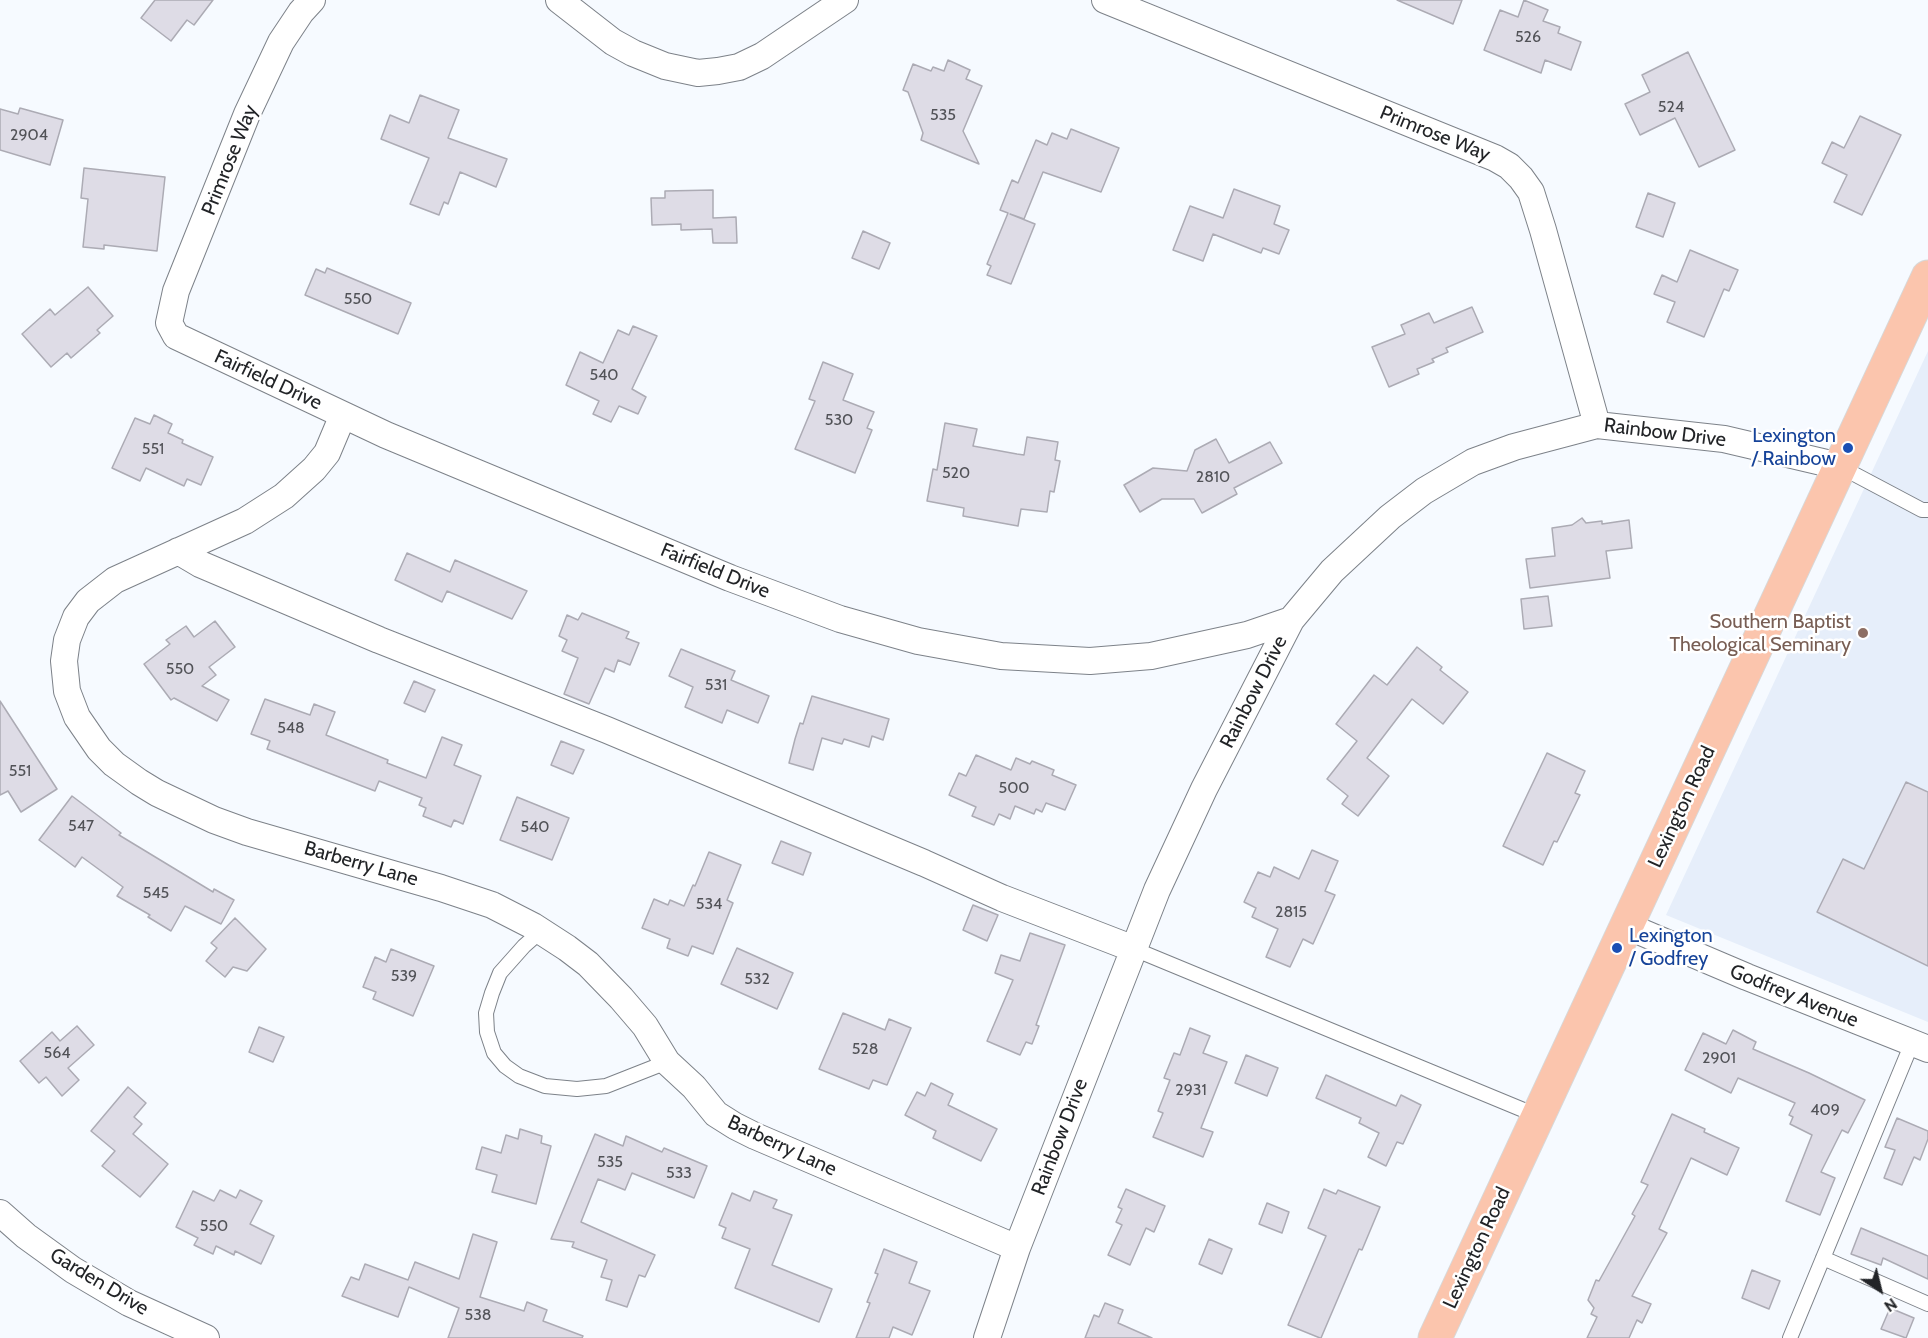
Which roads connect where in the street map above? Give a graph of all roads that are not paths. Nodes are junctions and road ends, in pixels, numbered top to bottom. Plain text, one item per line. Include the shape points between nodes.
1 (312, 0) edge
2 (559, 0) edge
3 (845, 0) edge
4 (1105, 0) edge
5 (1928, 276) edge
6 (172, 330) joint
7 (343, 415) junction
8 (1597, 425) junction
9 (1839, 466) junction
10 (1928, 510) edge
11 (178, 551) junction
12 (1292, 620) junction
13 (1627, 926) junction
14 (540, 931) junction
15 (1134, 949) junction
16 (1920, 1046) edge
17 (667, 1062) junction
18 (1538, 1116) junction
19 (0, 1213) edge
20 (1017, 1248) junction
21 (1823, 1258) junction
22 (1928, 1304) edge
23 (206, 1338) edge
24 (987, 1338) edge
25 (1435, 1338) edge
26 (1790, 1338) edge

1 - 6 street, Primrose Way via 280,42 247,114 176,291 169,323
2 - 3 street via 612,42 665,66 698,73 739,67 762,56
4 - 8 street, Primrose Way via 1509,166 1531,192
5 - 9 main road, Lexington Road
6 - 7 street, Fairfield Drive via 187,342
7 - 11 street, Barberry Lane via 327,453 284,496 245,521
7 - 12 street, Fairfield Drive via 730,578 840,619 918,640 1001,656 1090,661 1151,656 1247,635
8 - 9 street, Rainbow Drive via 1724,439
8 - 12 street, Rainbow Drive via 1473,462 1424,491 1332,571
9 - 10 lane
9 - 13 main road, Lexington Road
11 - 14 street, Barberry Lane via 115,580 88,601 76,617 64,661 67,691 77,717 99,749 139,782 214,820 492,905
11 - 15 street via 379,640 607,730 1002,898
12 - 15 street, Rainbow Drive via 1204,789
13 - 16 street, Godfrey Avenue
13 - 18 main road, Lexington Road
14 - 17 street, Barberry Lane via 588,964 645,1026
14 - 17 lane via 500,973 486,1013 494,1053 505,1066 546,1086 578,1089 606,1086
15 - 18 lane
15 - 20 street, Rainbow Drive
16 - 21 lane
17 - 20 street, Barberry Lane via 716,1114 735,1126
18 - 25 main road, Lexington Road
19 - 23 street, Garden Drive via 74,1270 129,1303
20 - 24 street, Rainbow Drive
21 - 22 lane
21 - 26 lane

